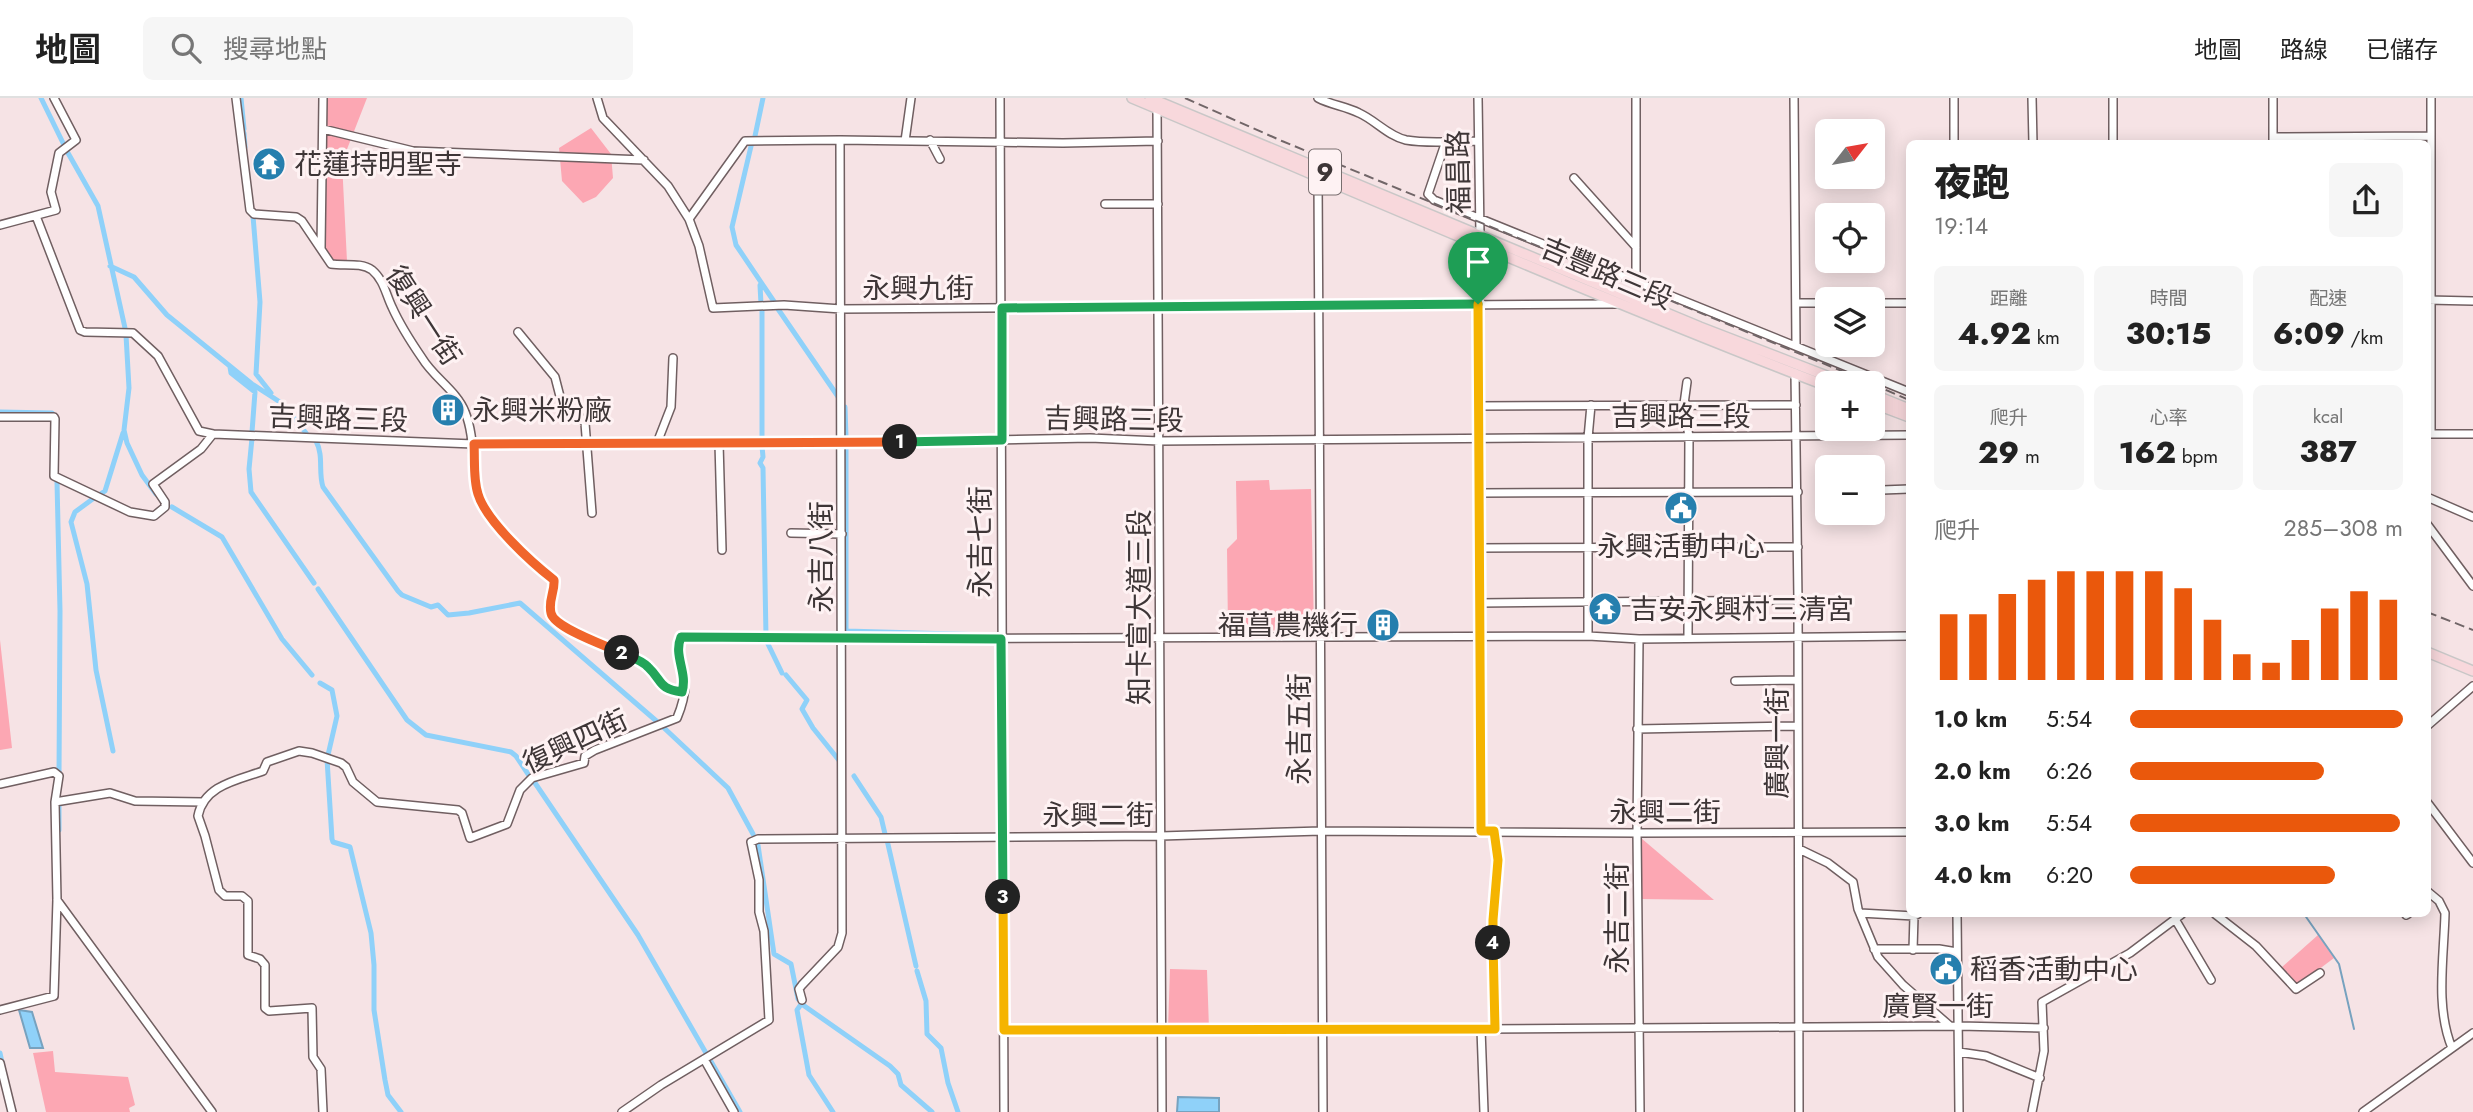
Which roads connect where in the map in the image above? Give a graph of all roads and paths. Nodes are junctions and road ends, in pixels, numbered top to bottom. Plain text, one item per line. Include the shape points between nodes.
1 (54, 98) edge
2 (236, 98) edge
3 (323, 98) edge
4 (597, 98) edge
5 (911, 98) edge
6 (1000, 98) edge
7 (1132, 98) edge
8 (1318, 98) edge
9 (1478, 98) edge
10 (1636, 98) edge
11 (1794, 98) edge
12 (1954, 98) edge
13 (2032, 98) edge
14 (2113, 98) edge
15 (2273, 98) edge
16 (2431, 98) edge
17 (1156, 101) edge
18 (323, 129) junction
19 (2431, 136) junction
20 (840, 140) junction
21 (1954, 140) edge
22 (2033, 140) edge
23 (2113, 140) edge
24 (2273, 140) edge
25 (2375, 140) edge
26 (2403, 140) edge
27 (2431, 140) edge
28 (905, 141) junction
29 (930, 141) junction
30 (1158, 141) junction
31 (1446, 141) junction
32 (1477, 141) junction
33 (1000, 142) junction
34 (940, 159) dead end
35 (644, 160) junction
36 (1318, 178) junction
37 (1574, 178) dead end
38 (1105, 204) dead end
39 (1158, 204) junction
40 (36, 216) junction
41 (1478, 217) junction
42 (689, 219) junction
43 (0, 225) edge
44 (1478, 239) junction
45 (1636, 247) junction
46 (321, 249) junction
47 (1636, 280) junction
48 (2431, 300) edge
49 (2473, 300) edge
50 (1796, 303) junction
51 (1815, 303) edge
52 (1885, 303) edge
53 (1906, 303) edge
54 (1478, 304) junction
55 (1622, 304) junction
56 (1318, 305) junction
57 (1159, 306) junction
58 (1002, 308) junction
59 (841, 309) junction
60 (518, 332) dead end
61 (1796, 345) junction
62 (673, 358) dead end
63 (1797, 369) junction
64 (1815, 374) edge
65 (1815, 379) edge
66 (1687, 382) dead end
67 (1906, 391) edge
68 (1885, 399) edge
69 (1684, 404) junction
70 (1591, 405) junction
71 (1796, 405) junction
72 (1478, 406) junction
73 (1885, 408) edge
74 (1906, 408) edge
75 (1906, 416) edge
76 (0, 417) edge
77 (213, 434) junction
78 (2431, 434) edge
79 (2473, 434) edge
80 (1906, 435) edge
81 (1797, 436) junction
82 (1689, 437) junction
83 (1478, 438) junction
84 (1588, 438) junction
85 (1319, 439) junction
86 (1002, 440) junction
87 (1159, 441) junction
88 (657, 443) junction
89 (719, 443) junction
90 (843, 443) junction
91 (474, 444) junction
92 (588, 444) junction
93 (1906, 489) edge
94 (1885, 490) edge
95 (1798, 492) junction
96 (1479, 493) junction
97 (1688, 493) junction
98 (1588, 494) junction
99 (2431, 499) edge
100 (592, 513) dead end
101 (2473, 517) edge
102 (2431, 529) edge
103 (791, 533) dead end
104 (842, 534) junction
105 (1689, 546) junction
106 (1798, 547) junction
107 (1479, 548) junction
108 (1588, 548) junction
109 (722, 550) dead end
110 (2473, 586) edge
111 (1798, 600) junction
112 (1588, 601) junction
113 (1688, 601) junction
114 (1479, 603) junction
115 (1588, 636) junction
116 (1906, 636) edge
117 (1159, 637) junction
118 (1320, 637) junction
119 (1480, 637) junction
120 (1688, 637) junction
121 (842, 639) junction
122 (1001, 639) junction
123 (1639, 639) junction
124 (1798, 639) junction
125 (2431, 654) edge
126 (2473, 671) edge
127 (1797, 680) junction
128 (1735, 681) dead end
129 (2473, 686) edge
130 (682, 692) junction
131 (2431, 723) edge
132 (1797, 726) junction
133 (1637, 729) junction
134 (0, 784) edge
135 (55, 802) junction
136 (204, 802) junction
137 (2431, 807) edge
138 (1321, 831) junction
139 (1481, 831) junction
140 (1494, 831) junction
141 (1799, 832) junction
142 (1906, 832) edge
143 (1637, 833) junction
144 (1003, 836) junction
145 (1161, 836) junction
146 (844, 837) junction
147 (1799, 849) junction
148 (2473, 863) edge
149 (2431, 897) edge
150 (57, 900) junction
151 (1860, 914) junction
152 (1906, 915) edge
153 (1916, 917) edge
154 (1957, 917) edge
155 (2178, 917) edge
156 (2219, 917) edge
157 (2175, 919) junction
158 (1874, 949) junction
159 (1913, 950) junction
160 (1957, 952) junction
161 (2320, 973) dead end
162 (2211, 980) dead end
163 (802, 1000) dead end
164 (0, 1010) edge
165 (1955, 1026) junction
166 (1639, 1028) junction
167 (1799, 1028) junction
168 (2044, 1028) junction
169 (1323, 1029) junction
170 (1481, 1029) junction
171 (1495, 1029) junction
172 (1004, 1030) junction
173 (1162, 1031) junction
174 (2473, 1033) edge
175 (2452, 1048) junction
176 (1959, 1052) junction
177 (704, 1059) junction
178 (0, 1063) edge
179 (2040, 1078) junction
180 (12, 1112) edge
181 (212, 1112) edge
182 (323, 1112) edge
183 (622, 1112) edge
184 (734, 1112) edge
185 (1003, 1112) edge
186 (1162, 1112) edge
187 (1323, 1112) edge
188 (1483, 1112) edge
189 (1640, 1112) edge
190 (1799, 1112) edge
191 (1959, 1112) edge
192 (2032, 1112) edge
193 (2363, 1112) edge

1 - 40 street via 76,140 60,153 51,192 56,210
2 - 46 street, 復興一街 via 250,211 296,217
3 - 18 street
4 - 35 street, 永興九街 via 603,118
5 - 28 street
6 - 33 street, 永吉七街
7 - 17 main road, 吉豐路三段 / 9
8 - 31 street via 1363,114 1397,138
9 - 32 street, 福昌路
10 - 45 street
11 - 50 street
12 - 21 street
13 - 22 street
14 - 23 street
15 - 24 street
16 - 19 street
17 - 30 street, 知卡宣大道三段
17 - 36 main road, 吉豐路三段 / 9
17 - 44 main road, 吉豐路三段 / 9
18 - 35 street via 413,151
18 - 46 street
19 - 26 street
19 - 27 street
20 - 28 street
20 - 42 street via 745,141
20 - 59 street, 永吉八街
25 - 26 street
28 - 29 street
29 - 33 street
29 - 34 street
30 - 33 street
30 - 39 street, 知卡宣大道三段
31 - 32 street
31 - 41 street via 1428,194
32 - 41 street, 福昌路
33 - 58 street, 永吉七街
35 - 42 street, 永興九街
36 - 44 main road, 吉豐路三段 / 9
36 - 56 street, 永吉五街
37 - 45 street
38 - 39 street
39 - 57 street, 知卡宣大道三段
40 - 43 street
40 - 77 street via 80,330 133,333 158,356 199,431
41 - 44 street, 福昌路
41 - 47 street
42 - 59 street, 永興九街 via 713,308 784,305
44 - 54 street, 福昌路
44 - 55 main road, 吉豐路三段 / 9
44 - 63 main road, 吉豐路三段 / 9
45 - 47 street
46 - 91 street, 復興一街 via 331,264 359,265 375,273 423,361 463,408
47 - 61 street
48 - 49 street
50 - 51 street
50 - 61 street
52 - 53 street
54 - 55 street, 永興九街
54 - 56 street, 永興九街
54 - 72 street, 福昌路
55 - 63 main road, 吉豐路三段 / 9
56 - 57 street, 永興九街
56 - 85 street, 永吉五街
57 - 58 street, 永興九街
57 - 87 street, 知卡宣大道三段
58 - 59 street, 永興九街
58 - 86 street, 永吉七街
59 - 90 street, 永吉八街
60 - 92 street via 555,377 564,412 583,419
61 - 67 street
62 - 88 street via 671,407
63 - 64 main road, 9
63 - 65 main road, 9
63 - 71 street, 廣興一街
66 - 69 street
68 - 74 main road
69 - 70 street
69 - 71 street
69 - 82 street
70 - 72 street
70 - 84 street
71 - 81 street, 廣興一街
72 - 83 street, 福昌路
73 - 75 main road
76 - 77 street via 54,416 54,476 130,512 154,516 165,502 153,484 201,449
77 - 91 street, 吉興路三段
78 - 79 street
80 - 81 street, 吉興路三段
81 - 82 street, 吉興路三段
81 - 95 street, 廣興一街
82 - 84 street, 吉興路三段
82 - 97 street
83 - 84 street, 吉興路三段
83 - 85 street, 吉興路三段
83 - 96 street, 福昌路
84 - 98 street
85 - 87 street, 吉興路三段
85 - 118 street, 永吉五街
86 - 87 street, 吉興路三段
86 - 90 street, 吉興路三段
86 - 122 street, 永吉七街
87 - 117 street, 知卡宣大道三段
88 - 89 street, 吉興路三段
88 - 92 street, 吉興路三段
89 - 90 street, 吉興路三段
89 - 109 street
90 - 104 street, 永吉八街
91 - 92 street, 吉興路三段
91 - 130 street, 復興一街 via 482,503 493,521 554,580 550,600 556,622 645,664 663,687
92 - 100 street
93 - 94 street
95 - 97 street
95 - 106 street, 廣興一街
96 - 98 street
96 - 107 street, 福昌路
97 - 98 street
97 - 105 street
98 - 108 street
99 - 101 street
102 - 110 street
103 - 104 street
104 - 121 street, 永吉八街
105 - 106 street
105 - 108 street
105 - 113 street
106 - 111 street, 廣興一街
107 - 108 street
107 - 114 street, 福昌路
108 - 112 street
111 - 113 street
111 - 124 street, 廣興一街
112 - 113 street
112 - 114 street
112 - 115 street
113 - 120 street
114 - 119 street, 福昌路
115 - 119 street
115 - 123 street
116 - 124 street
117 - 118 street
117 - 122 street
117 - 145 street, 知卡宣大道三段
118 - 119 street
118 - 138 street, 永吉五街
119 - 139 street, 福昌路
120 - 123 street
120 - 124 street
121 - 122 street
121 - 130 street, 復興四街 via 679,639
121 - 146 street, 永吉八街
122 - 144 street, 永吉七街
123 - 133 street, 永吉二街
124 - 127 street, 廣興一街
125 - 126 main road
127 - 128 street
127 - 132 street, 廣興一街
129 - 131 street
130 - 136 street, 復興四街 via 677,718 595,750 585,756 584,763 532,778 520,790 507,824 479,836 470,838 458,810 377,802 353,782 341,763 299,751 273,758 263,771 219,786
132 - 133 street
132 - 141 street, 廣興一街
133 - 143 street, 永吉二街
134 - 135 street via 57,773
135 - 136 street via 110,793 135,801
135 - 150 street
136 - 182 street via 198,816 219,890 248,901 247,955 265,965 265,1008 277,1012 312,1008 313,1057 321,1069
137 - 148 street
138 - 139 street, 永興二街
138 - 145 street, 永興二街
138 - 169 street, 永吉五街
139 - 140 street, 永興二街
140 - 143 street, 永興二街
140 - 171 street via 1498,860 1493,920
141 - 142 street, 永興二街
141 - 143 street, 永興二街
141 - 147 street, 廣興一街
143 - 166 street, 永吉二街
144 - 145 street, 永興二街
144 - 146 street, 永興二街
144 - 172 street, 永吉七街
145 - 173 street, 知卡宣大道三段
146 - 163 street, 永吉八街 via 841,942 799,989
146 - 177 street, 永興二街 via 751,842 764,931 769,1020
147 - 151 street via 1853,882
147 - 167 street, 廣興一街
149 - 175 street via 2445,913 2442,1010
150 - 164 street via 54,996
150 - 181 street
151 - 152 street
151 - 158 street
153 - 159 street
154 - 160 street
155 - 157 street
156 - 161 street via 2256,946 2296,989
157 - 162 street
157 - 168 street via 2130,953 2042,1002
158 - 159 street
158 - 165 street via 1894,977
159 - 160 street
160 - 165 street
165 - 167 street, 廣賢一街
165 - 168 street, 廣賢一街
165 - 176 street
166 - 167 street, 廣賢一街
166 - 171 street, 廣賢一街
166 - 189 street, 永吉二街
167 - 190 street, 廣興一街
168 - 179 street
169 - 170 street, 廣賢一街
169 - 173 street, 廣賢一街
169 - 187 street, 永吉五街
170 - 171 street, 廣賢一街
170 - 188 street
172 - 173 street, 廣賢一街
172 - 185 street, 永吉七街
173 - 186 street, 知卡宣大道三段
174 - 175 street
175 - 193 street
176 - 179 street via 1986,1056
176 - 191 street
177 - 183 street, 永興二街
177 - 184 street
178 - 180 street
179 - 192 street

